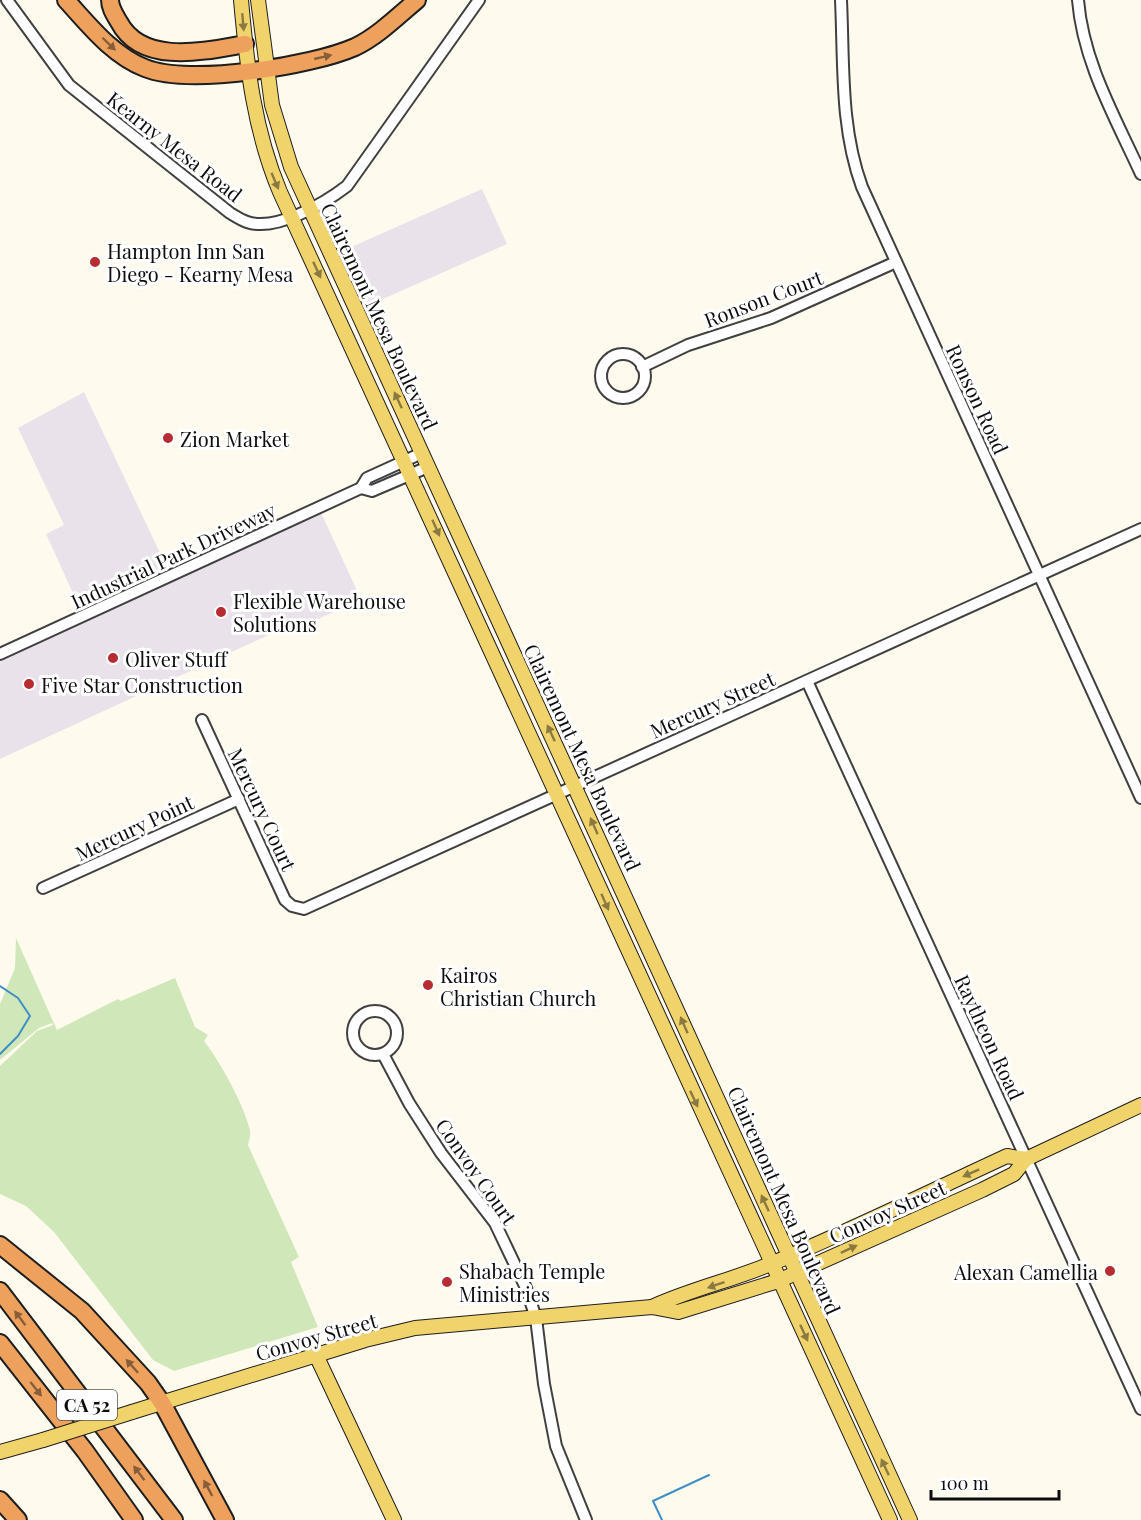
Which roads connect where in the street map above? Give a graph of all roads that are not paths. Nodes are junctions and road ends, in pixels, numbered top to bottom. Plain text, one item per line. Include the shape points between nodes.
1 (7, 0) edge
2 (66, 0) edge
3 (110, 0) edge
4 (241, 0) edge
5 (258, 0) edge
6 (417, 0) edge
7 (479, 0) edge
8 (841, 0) edge
9 (1078, 0) edge
10 (245, 44) junction
11 (266, 68) junction
12 (248, 70) junction
13 (1141, 174) edge
14 (309, 209) junction
15 (291, 217) junction
16 (896, 262) junction
17 (642, 367) junction
18 (422, 453) junction
19 (405, 461) junction
20 (428, 467) junction
21 (412, 474) junction
22 (361, 488) junction
23 (1141, 529) edge
24 (1039, 574) junction
25 (0, 654) edge
26 (807, 681) junction
27 (202, 720) dead end
28 (575, 786) junction
29 (556, 794) junction
30 (1141, 798) edge
31 (239, 799) junction
32 (43, 888) dead end
33 (297, 908) joint
34 (383, 1054) junction
35 (1141, 1105) edge
36 (1026, 1159) junction
37 (0, 1245) edge
38 (789, 1256) junction
39 (770, 1264) junction
40 (796, 1273) junction
41 (778, 1281) junction
42 (0, 1291) edge
43 (652, 1307) junction
44 (536, 1318) junction
45 (0, 1342) edge
46 (316, 1355) junction
47 (162, 1403) junction
48 (1141, 1409) edge
49 (0, 1452) edge
50 (0, 1500) edge
51 (18, 1520) edge
52 (134, 1520) edge
53 (174, 1520) edge
54 (225, 1520) edge
55 (394, 1520) edge
56 (586, 1520) edge
57 (890, 1520) edge
58 (910, 1520) edge

1 - 15 street, Kearny Mesa Road via 69,85 230,213 248,223 273,223
2 -> 12 highway via 114,50 145,68 178,75
3 - 10 highway via 132,39 154,50 187,51
4 -> 10 main road, Clairemont Mesa Boulevard
5 - 11 main road, Clairemont Mesa Boulevard
11 -> 6 highway via 330,56 357,46
7 - 14 street, Kearny Mesa Road via 347,186
8 - 16 street, Ronson Road via 849,146 862,187
9 - 13 street via 1088,57
10 - 12 main road, Clairemont Mesa Boulevard
11 - 12 highway
11 - 14 main road, Clairemont Mesa Boulevard via 274,119
12 -> 15 main road, Clairemont Mesa Boulevard via 261,144
14 - 15 street, Kearny Mesa Road
18 -> 14 main road, Clairemont Mesa Boulevard
15 -> 19 main road, Clairemont Mesa Boulevard
16 - 17 street, Ronson Court via 771,318 688,345
16 - 24 street, Ronson Road
17 - 17 street via 626,355 611,358 602,370 603,386 614,396 634,395 643,382
18 - 19 street, Industrial Park Driveway
18 - 20 main road, Clairemont Mesa Boulevard
19 - 21 main road, Clairemont Mesa Boulevard
19 - 22 street, Industrial Park Driveway via 367,478
20 - 21 street, Industrial Park Driveway
28 -> 20 main road, Clairemont Mesa Boulevard
21 - 22 street, Industrial Park Driveway via 372,491
21 -> 29 main road, Clairemont Mesa Boulevard
22 - 25 street, Industrial Park Driveway
23 - 24 street, Mercury Street
24 - 26 street, Mercury Street
24 - 30 street, Ronson Road
26 - 28 street, Mercury Street
26 - 36 street, Raytheon Road
27 - 31 street, Mercury Court
28 - 29 street, Mercury Street
38 -> 28 main road, Clairemont Mesa Boulevard
29 - 33 street, Mercury Street via 304,909
29 -> 39 main road, Clairemont Mesa Boulevard
31 - 32 street, Mercury Point
31 - 33 street, Mercury Court via 285,900
34 - 34 street via 395,1042 397,1029 389,1016 368,1012 354,1027 355,1040 368,1054
34 - 44 street, Convoy Court via 441,1154 495,1223
35 - 36 main road, Convoy Street
36 -> 38 main road, Convoy Street via 1008,1156
40 -> 36 main road, Convoy Street via 1014,1174
36 - 48 street, Raytheon Road
47 -> 37 highway via 82,1311
38 - 39 main road, Convoy Street
38 - 40 main road, Clairemont Mesa Boulevard
39 - 41 main road, Clairemont Mesa Boulevard
39 -> 43 main road, Convoy Street
40 - 41 main road, Convoy Street
58 -> 40 main road, Clairemont Mesa Boulevard
41 - 43 main road, Convoy Street via 678,1312
41 -> 57 main road, Clairemont Mesa Boulevard
53 -> 42 highway, CA 52
43 - 44 main road, Convoy Street
44 - 46 main road, Convoy Street via 415,1328
44 - 56 street, Convoy Court via 543,1384 556,1446
45 -> 52 highway, CA 52
46 - 47 main road, Convoy Street
46 - 55 main road
47 - 49 main road, Convoy Street, bridge
54 -> 47 highway
50 - 51 highway

